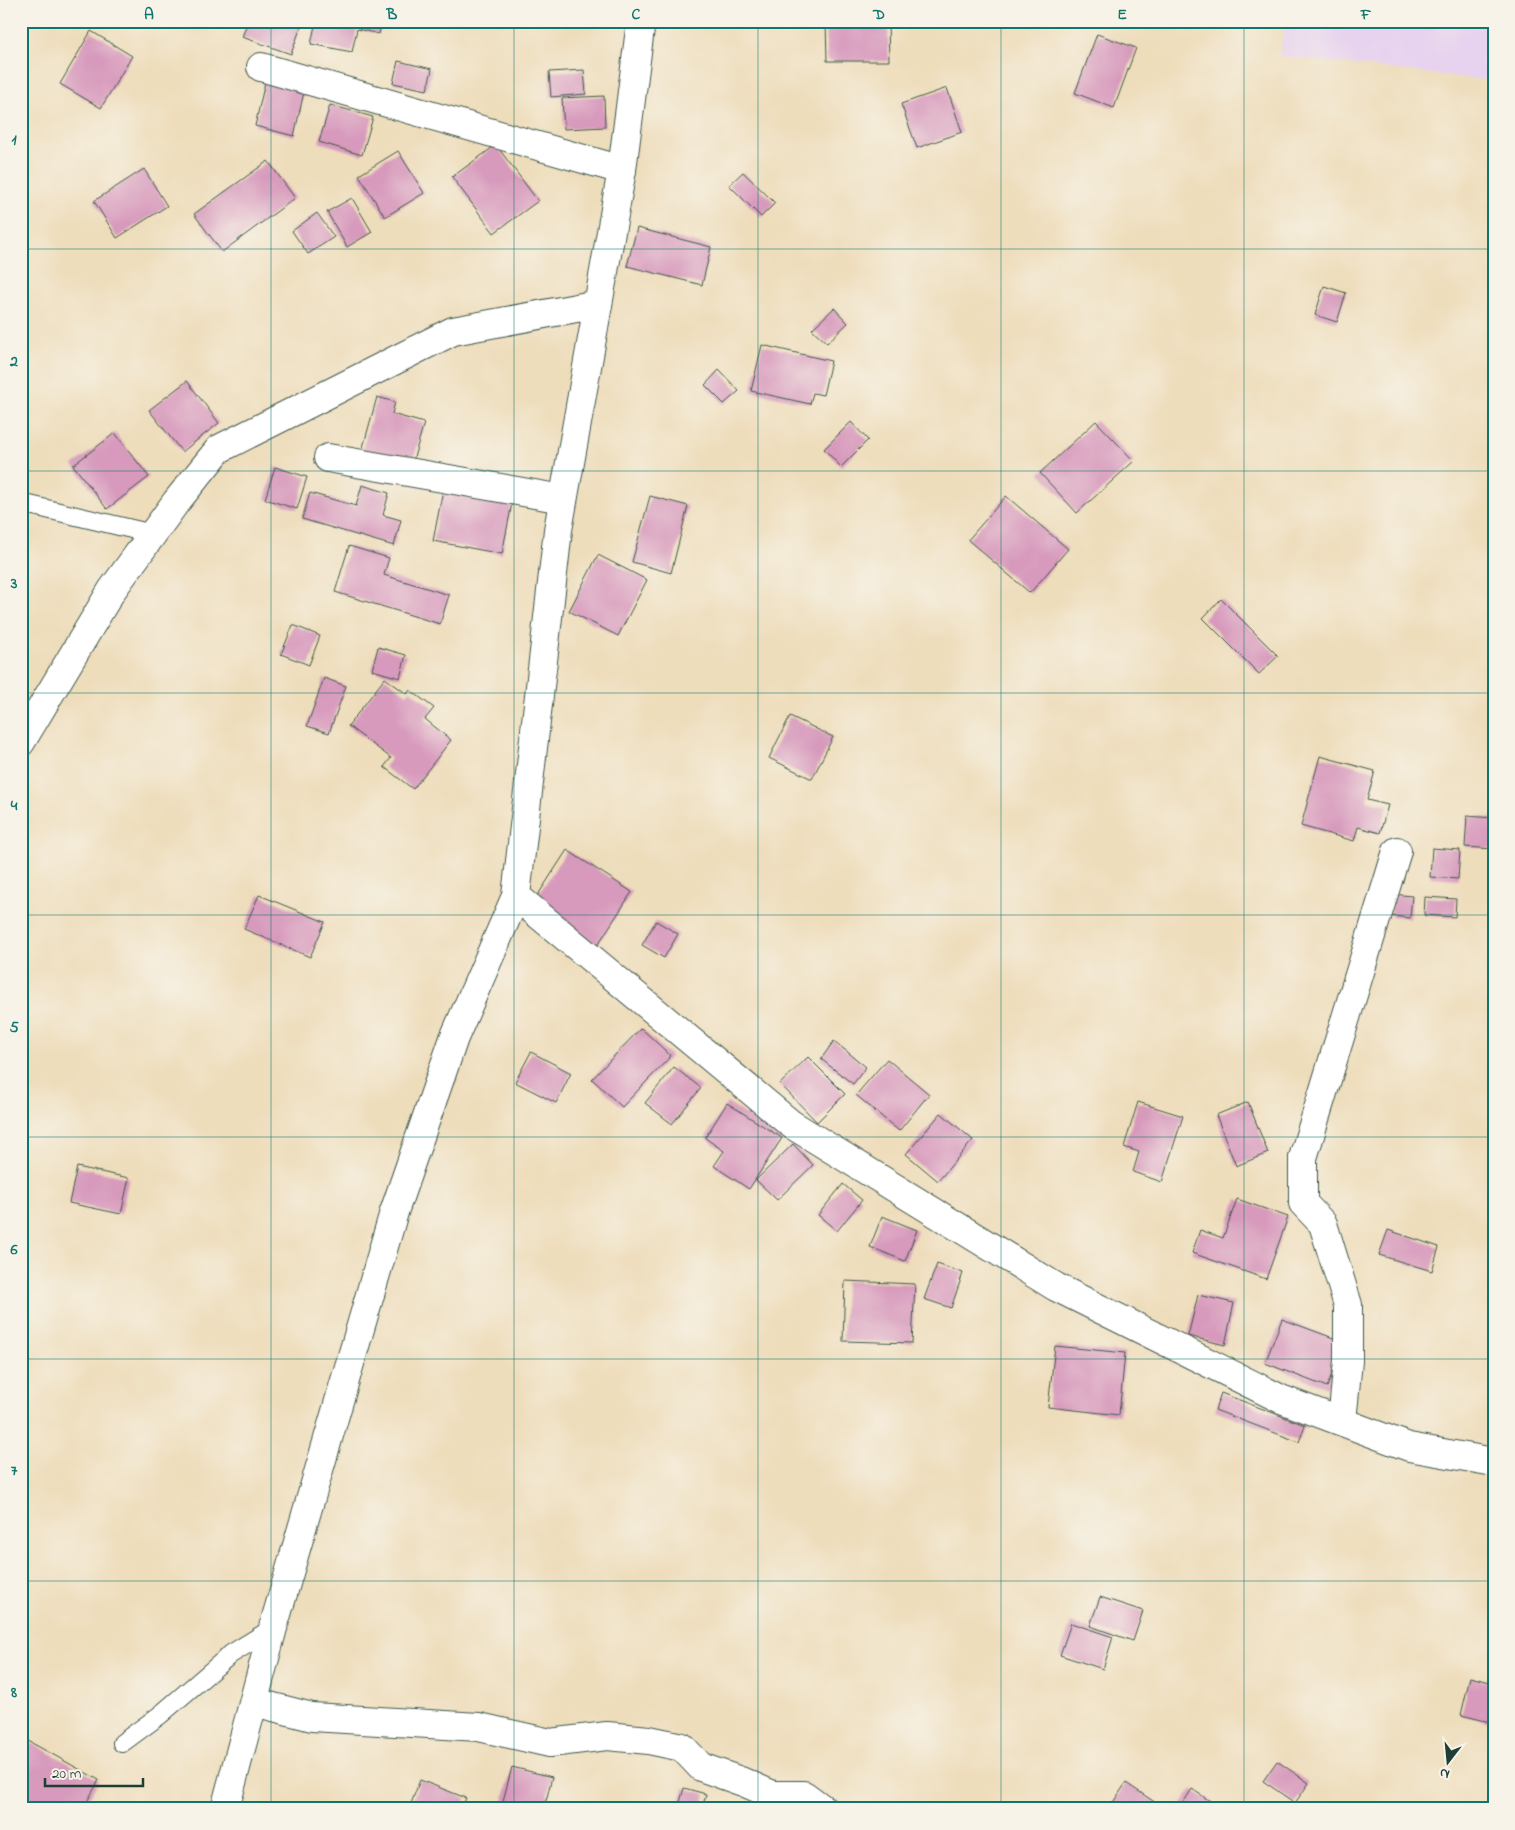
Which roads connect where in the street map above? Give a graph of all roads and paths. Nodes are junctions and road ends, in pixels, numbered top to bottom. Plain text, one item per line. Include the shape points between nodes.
1 (641, 21) edge
2 (261, 67) dead end
3 (622, 170) junction
4 (598, 304) junction
5 (328, 458) dead end
6 (564, 499) junction
7 (21, 503) edge
8 (153, 534) junction
9 (21, 742) edge
10 (1397, 851) dead end
11 (516, 896) junction
12 (1342, 1421) junction
13 (1494, 1462) edge
14 (273, 1628) junction
15 (254, 1702) junction
16 (122, 1743) dead end
17 (225, 1809) edge
18 (823, 1809) edge

1 - 3 street
2 - 3 street
3 - 4 street
4 - 6 street
4 - 8 street via 453,331 220,449
5 - 6 street
6 - 11 street
7 - 8 lane
8 - 9 street via 112,590
10 - 12 street via 1303,1158 1303,1203 1323,1224 1348,1305 1348,1361
11 - 12 street via 791,1124 1056,1287 1281,1399
11 - 14 street via 454,1038 394,1212
12 - 13 street via 1409,1447
14 - 15 street
14 - 16 lane via 231,1654
15 - 17 street
15 - 18 street via 312,1717 479,1726 550,1743 607,1736 649,1740 682,1747 701,1768 773,1795 804,1795

